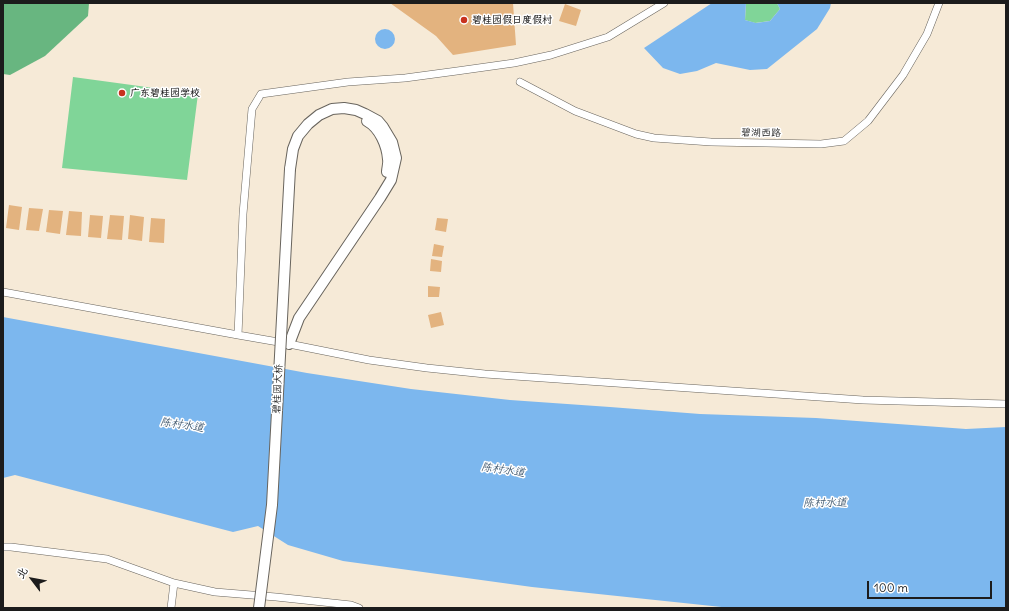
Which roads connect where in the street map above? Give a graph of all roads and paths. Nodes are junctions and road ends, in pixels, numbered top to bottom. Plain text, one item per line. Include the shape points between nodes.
1 (664, 3) edge
2 (939, 3) edge
3 (520, 82) dead end
4 (294, 170) junction
5 (3, 292) edge
6 (238, 336) junction
7 (287, 343) junction
8 (1006, 404) edge
9 (3, 546) edge
10 (174, 583) junction
11 (171, 608) edge
12 (259, 608) edge
13 (264, 608) edge
14 (359, 608) edge

1 - 6 street via 608,37 551,55 457,72 348,82 261,94 252,109 243,214
2 - 3 street, 碧湖西路 via 927,34 903,75 868,121 844,141 821,144 654,138 636,134 575,111
4 - 7 main road via 301,142 308,131 333,116 345,114 358,116 372,124 385,144 389,160 386,179 292,320
4 - 12 main road, 碧桂园大桥, bridge via 272,505
4 - 13 main road, 碧桂园大桥 via 276,510
5 - 6 street
6 - 7 street
7 - 8 street via 369,360 485,374 863,400
9 - 10 street via 107,559
10 - 11 street
10 - 14 street via 215,592 351,605

